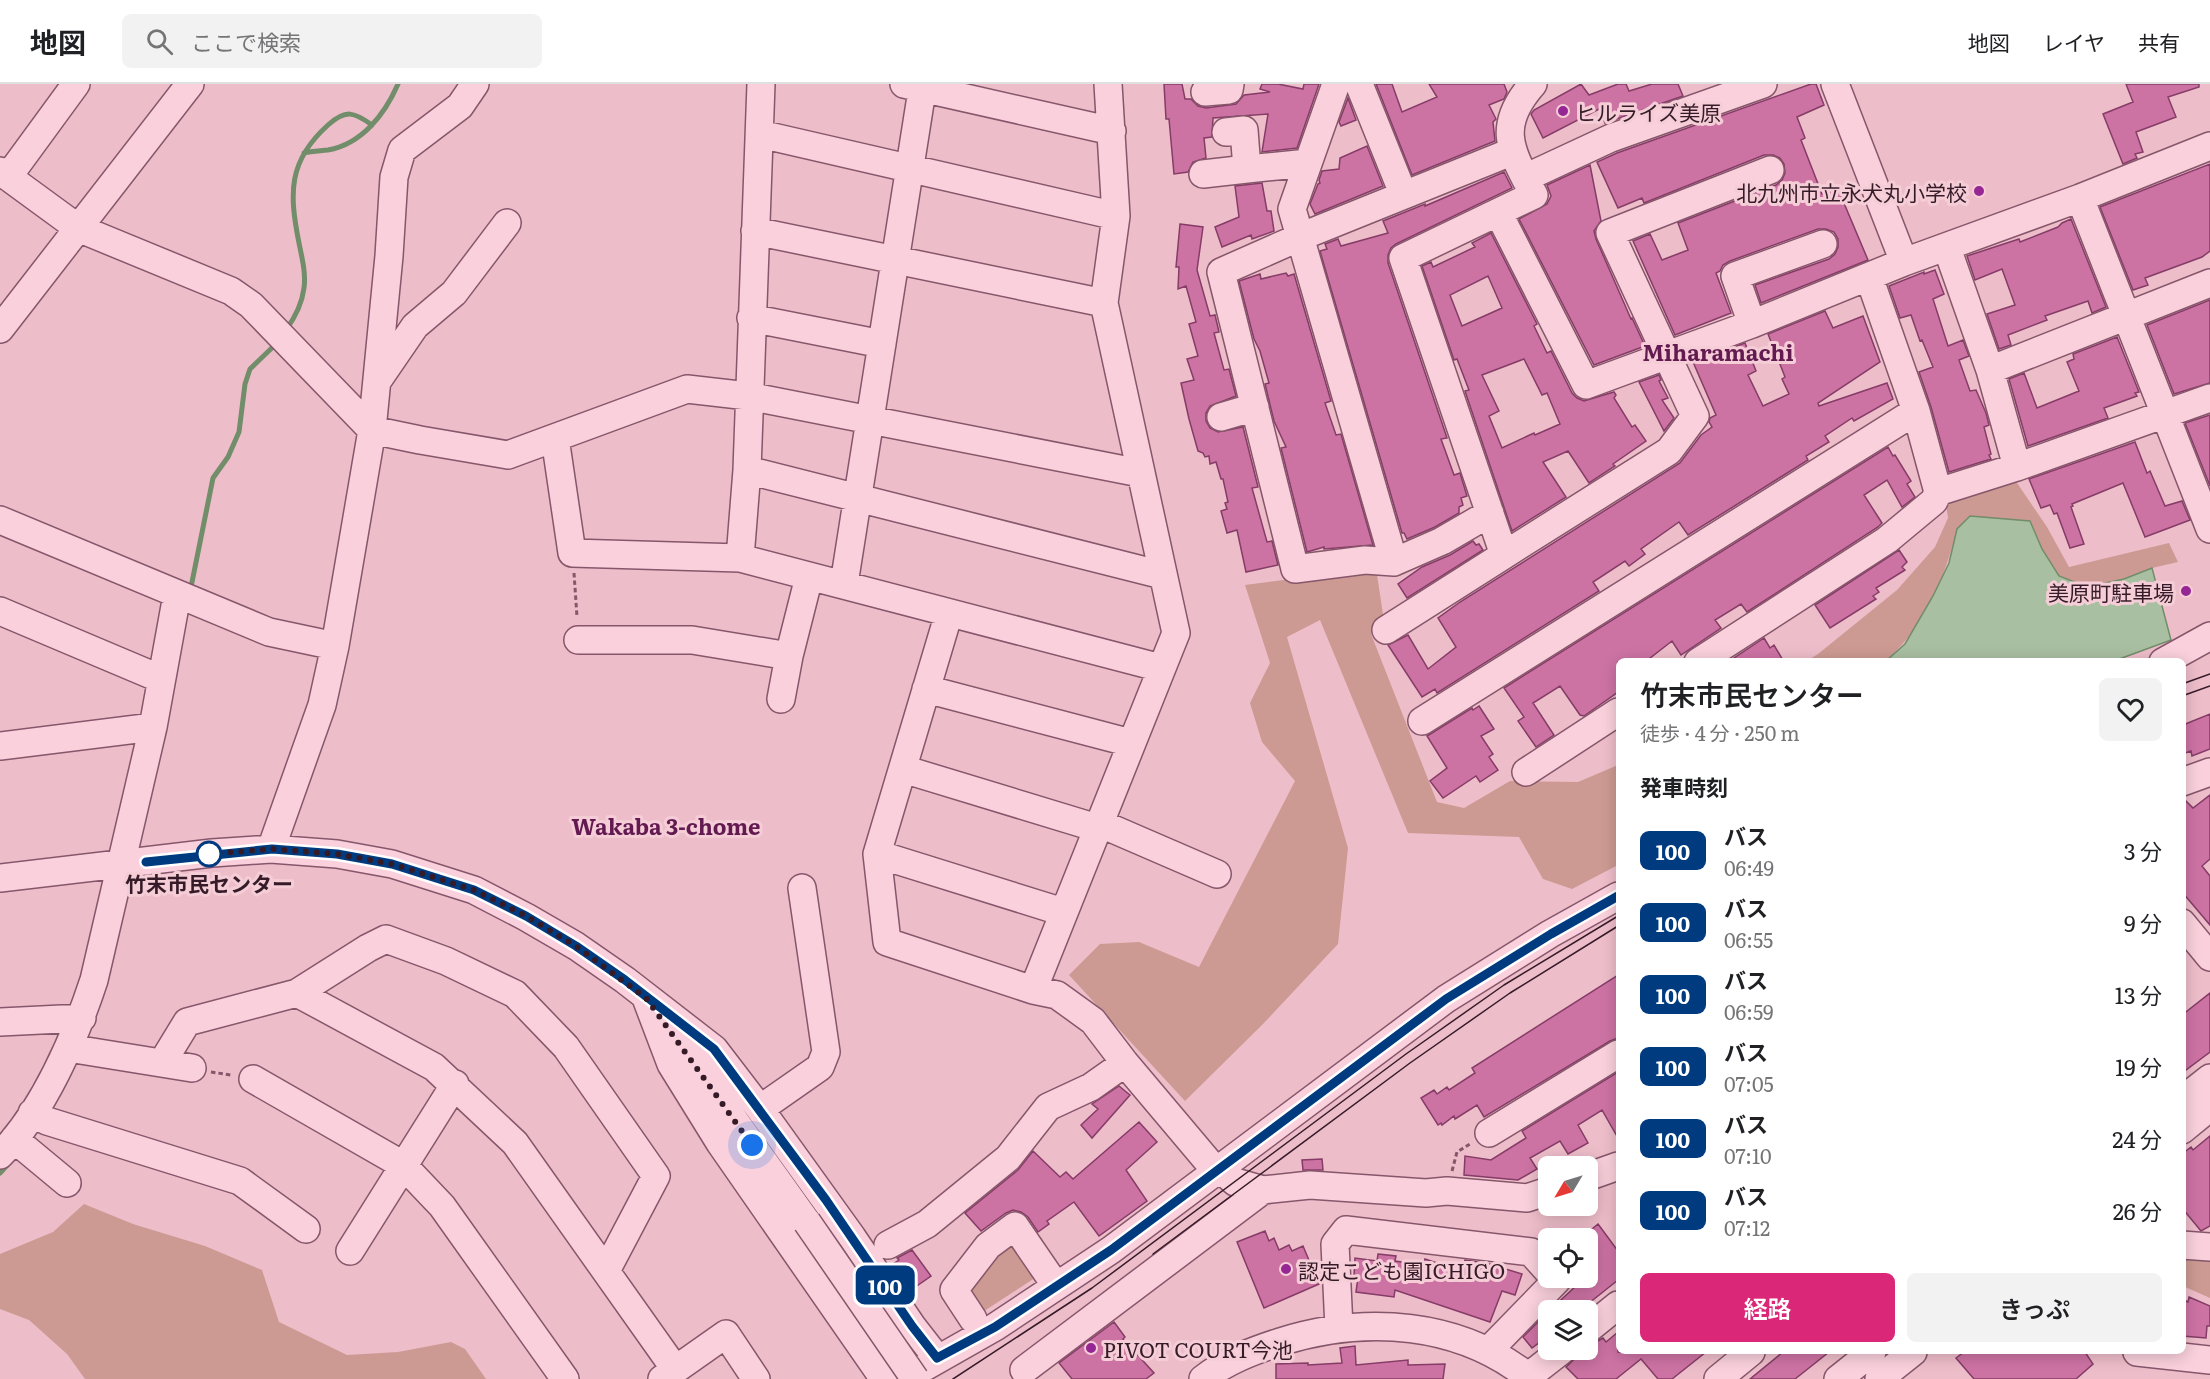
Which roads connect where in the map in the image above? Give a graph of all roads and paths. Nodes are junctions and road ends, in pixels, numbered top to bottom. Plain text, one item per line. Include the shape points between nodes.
1 (76, 84) edge
2 (190, 84) edge
3 (475, 84) edge
4 (761, 84) edge
5 (1108, 84) edge
6 (1336, 84) edge
7 (1359, 84) edge
8 (1533, 84) edge
9 (1763, 84) edge
10 (1835, 84) edge
11 (917, 85) edge
12 (1112, 130) junction
13 (1226, 132) dead end
14 (760, 134) junction
15 (2210, 146) edge
16 (1511, 152) junction
17 (1308, 163) junction
18 (911, 168) junction
19 (1246, 169) junction
20 (1770, 170) dead end
21 (4, 174) edge
22 (1203, 174) dead end
23 (1525, 178) junction
24 (1398, 181) dead end
25 (2080, 198) junction
26 (1498, 212) junction
27 (1116, 216) junction
28 (507, 224) dead end
29 (78, 228) junction
30 (755, 231) junction
31 (1300, 237) junction
32 (1823, 244) dead end
33 (1947, 248) junction
34 (896, 260) junction
35 (1904, 262) junction
36 (1869, 277) junction
37 (2210, 283) edge
38 (10, 295) edge
39 (1104, 303) junction
40 (2127, 315) junction
41 (752, 318) junction
42 (1752, 324) junction
43 (0, 329) edge
44 (882, 344) junction
45 (1666, 356) junction
46 (1990, 370) junction
47 (377, 381) junction
48 (748, 396) junction
49 (2210, 398) edge
50 (1255, 407) junction
51 (1916, 411) junction
52 (2166, 414) junction
53 (1221, 417) dead end
54 (870, 420) junction
55 (372, 430) junction
56 (555, 438) junction
57 (2017, 467) junction
58 (747, 470) junction
59 (1140, 473) junction
60 (1938, 492) junction
61 (859, 499) junction
62 (1490, 513) junction
63 (2208, 518) edge
64 (0, 520) edge
65 (572, 553) junction
66 (1504, 555) junction
67 (740, 558) junction
68 (1394, 562) junction
69 (1162, 575) junction
70 (808, 577) junction
71 (844, 584) junction
72 (187, 599) junction
73 (0, 611) edge
74 (949, 613) junction
75 (1386, 630) dead end
76 (2210, 636) edge
77 (578, 640) joint
78 (335, 646) junction
79 (789, 656) junction
80 (1704, 658) edge
81 (2170, 658) edge
82 (1161, 668) junction
83 (161, 679) junction
84 (926, 690) junction
85 (781, 699) dead end
86 (1616, 713) edge
87 (1422, 721) dead end
88 (153, 726) junction
89 (1131, 743) junction
90 (0, 746) edge
91 (903, 769) junction
92 (1526, 772) dead end
93 (2210, 772) edge
94 (2186, 781) edge
95 (1097, 826) junction
96 (272, 849) junction
97 (878, 854) junction
98 (133, 863) junction
99 (1217, 874) dead end
100 (0, 878) edge
101 (802, 888) dead end
102 (1616, 897) edge
103 (1063, 912) junction
104 (2186, 931) edge
105 (2210, 957) edge
106 (1033, 990) junction
107 (297, 993) junction
108 (646, 998) junction
109 (82, 1018) junction
110 (0, 1023) edge
111 (80, 1050) junction
112 (1616, 1055) edge
113 (162, 1063) junction
114 (1125, 1063) junction
115 (192, 1068) joint
116 (2210, 1078) edge
117 (254, 1080) joint
118 (455, 1084) junction
119 (2186, 1097) edge
120 (2210, 1107) edge
121 (760, 1109) junction
122 (40, 1117) junction
123 (2186, 1127) edge
124 (1489, 1133) joint
125 (14, 1149) edge
126 (403, 1165) junction
127 (1616, 1167) edge
128 (1216, 1171) junction
129 (1598, 1173) edge
130 (67, 1184) dead end
131 (1263, 1190) junction
132 (1447, 1191) junction
133 (1538, 1194) edge
134 (306, 1229) dead end
135 (888, 1245) dead end
136 (2186, 1245) edge
137 (2210, 1247) edge
138 (350, 1251) dead end
139 (1538, 1260) edge
140 (606, 1270) junction
141 (1056, 1286) junction
142 (1549, 1288) edge
143 (1616, 1307) edge
144 (973, 1319) dead end
145 (1598, 1321) edge
146 (1339, 1328) junction
147 (1488, 1351) junction
148 (1749, 1354) edge
149 (1869, 1354) edge
150 (1910, 1354) edge
151 (2154, 1354) edge
152 (937, 1358) junction
153 (1550, 1360) edge
154 (2210, 1360) edge
155 (1024, 1370) dead end
156 (668, 1374) edge
157 (1528, 1378) edge
158 (565, 1379) edge
159 (756, 1379) edge
160 (884, 1379) edge
161 (905, 1379) edge
162 (915, 1379) edge
163 (1203, 1379) edge
164 (1718, 1379) edge
165 (1838, 1379) edge
166 (1879, 1379) edge

1 - 21 street
2 - 29 street
3 - 47 street via 460,106 402,150 394,177
4 - 14 street
5 - 12 street
6 - 17 street
7 - 24 street
8 - 16 street via 1520,100 1509,128
9 - 23 street via 1611,138
10 - 35 street
11 - 12 street
11 - 18 street
12 - 27 street
13 - 19 street via 1244,130
14 - 18 street
14 - 30 street
15 - 25 street
16 - 23 street
16 - 31 street
17 - 19 street
17 - 31 street via 1292,209
18 - 27 street
18 - 34 street
19 - 22 street
20 - 45 street via 1610,233
21 - 29 street
23 - 26 street via 1534,195
25 - 33 street
25 - 40 street
26 - 45 street via 1586,385
26 - 62 street via 1403,258
27 - 39 street
28 - 47 street via 454,293 415,326
29 - 38 street
29 - 55 street via 231,291 251,305
30 - 34 street
30 - 41 street
31 - 50 street via 1221,272
31 - 68 street
32 - 42 street via 1735,276
33 - 35 street
33 - 46 street
34 - 39 street
34 - 44 street
35 - 36 street
36 - 42 street
36 - 51 street
37 - 40 street
38 - 43 street
39 - 59 street
40 - 46 street
40 - 52 street
41 - 44 street
41 - 48 street
42 - 45 street
44 - 54 street
45 - 66 street via 1695,416 1669,451
46 - 57 street
47 - 55 street
48 - 54 street
48 - 56 street via 687,388
48 - 58 street
49 - 52 street
50 - 53 street
50 - 68 street via 1295,569 1365,560
51 - 60 street
51 - 87 street
52 - 57 street
52 - 63 street
54 - 59 street
54 - 61 street
55 - 56 street via 508,455
55 - 78 street
56 - 65 street
57 - 60 street
58 - 61 street
58 - 67 street
59 - 69 street
60 - 80 street via 1934,501 1887,540
61 - 69 street
61 - 71 street
62 - 66 street
62 - 68 street via 1442,541
64 - 72 street
65 - 67 street
65 - 77 path
66 - 75 street
67 - 70 street
69 - 82 street via 1176,633
70 - 71 street
70 - 79 street
71 - 74 street
72 - 78 street via 269,632
72 - 83 street
73 - 83 street
74 - 82 street
74 - 84 street
76 - 81 street
77 - 79 street via 692,640
78 - 96 street via 322,705
79 - 85 street
82 - 89 street
83 - 88 street
84 - 89 street
84 - 91 street
86 - 92 street
88 - 90 street
88 - 98 street
89 - 95 street
91 - 95 street
91 - 97 street
93 - 94 street
95 - 99 street
95 - 103 street
96 - 98 street
96 - 108 street via 337,854 392,864 474,890 576,946
97 - 103 street
97 - 106 street via 887,942
98 - 100 street
98 - 109 street
101 - 121 street via 826,1052 820,1067
102 - 128 street via 1446,999
103 - 106 street
104 - 105 street
106 - 114 street via 1057,995 1093,1021
107 - 113 street via 187,1022
107 - 118 street via 434,1066
107 - 140 street via 386,939 446,961 515,994 566,1047 656,1176
108 - 121 street via 714,1049
108 - 160 street via 671,1064 720,1143
108 - 162 street, bridge
109 - 110 street
109 - 111 street
111 - 113 street
111 - 122 street
112 - 124 street
113 - 115 street
114 - 128 street
114 - 135 street via 1091,1087 1048,1107 1008,1158 927,1224
115 - 117 path
116 - 119 street
117 - 126 street
118 - 126 street
118 - 140 street via 515,1143
120 - 123 street
121 - 152 street
122 - 125 street
122 - 134 street via 240,1181
124 - 132 path via 1457,1152
125 - 130 street
126 - 138 street
126 - 158 street via 442,1206
127 - 129 street
128 - 131 street via 1235,1182
128 - 141 street
131 - 132 street via 1310,1185
131 - 155 street
132 - 133 street via 1527,1198
136 - 137 street
139 - 146 street via 1531,1252 1346,1230 1335,1244
140 - 156 street
141 - 144 street via 1015,1226 988,1246 954,1290
141 - 152 street via 995,1327
142 - 147 street
143 - 145 street
146 - 147 street via 1395,1326 1440,1333
146 - 163 street via 1249,1352
147 - 157 street
148 - 164 street
149 - 165 street
150 - 166 street
151 - 154 street
152 - 161 street
153 - 157 street
156 - 159 street via 726,1334

